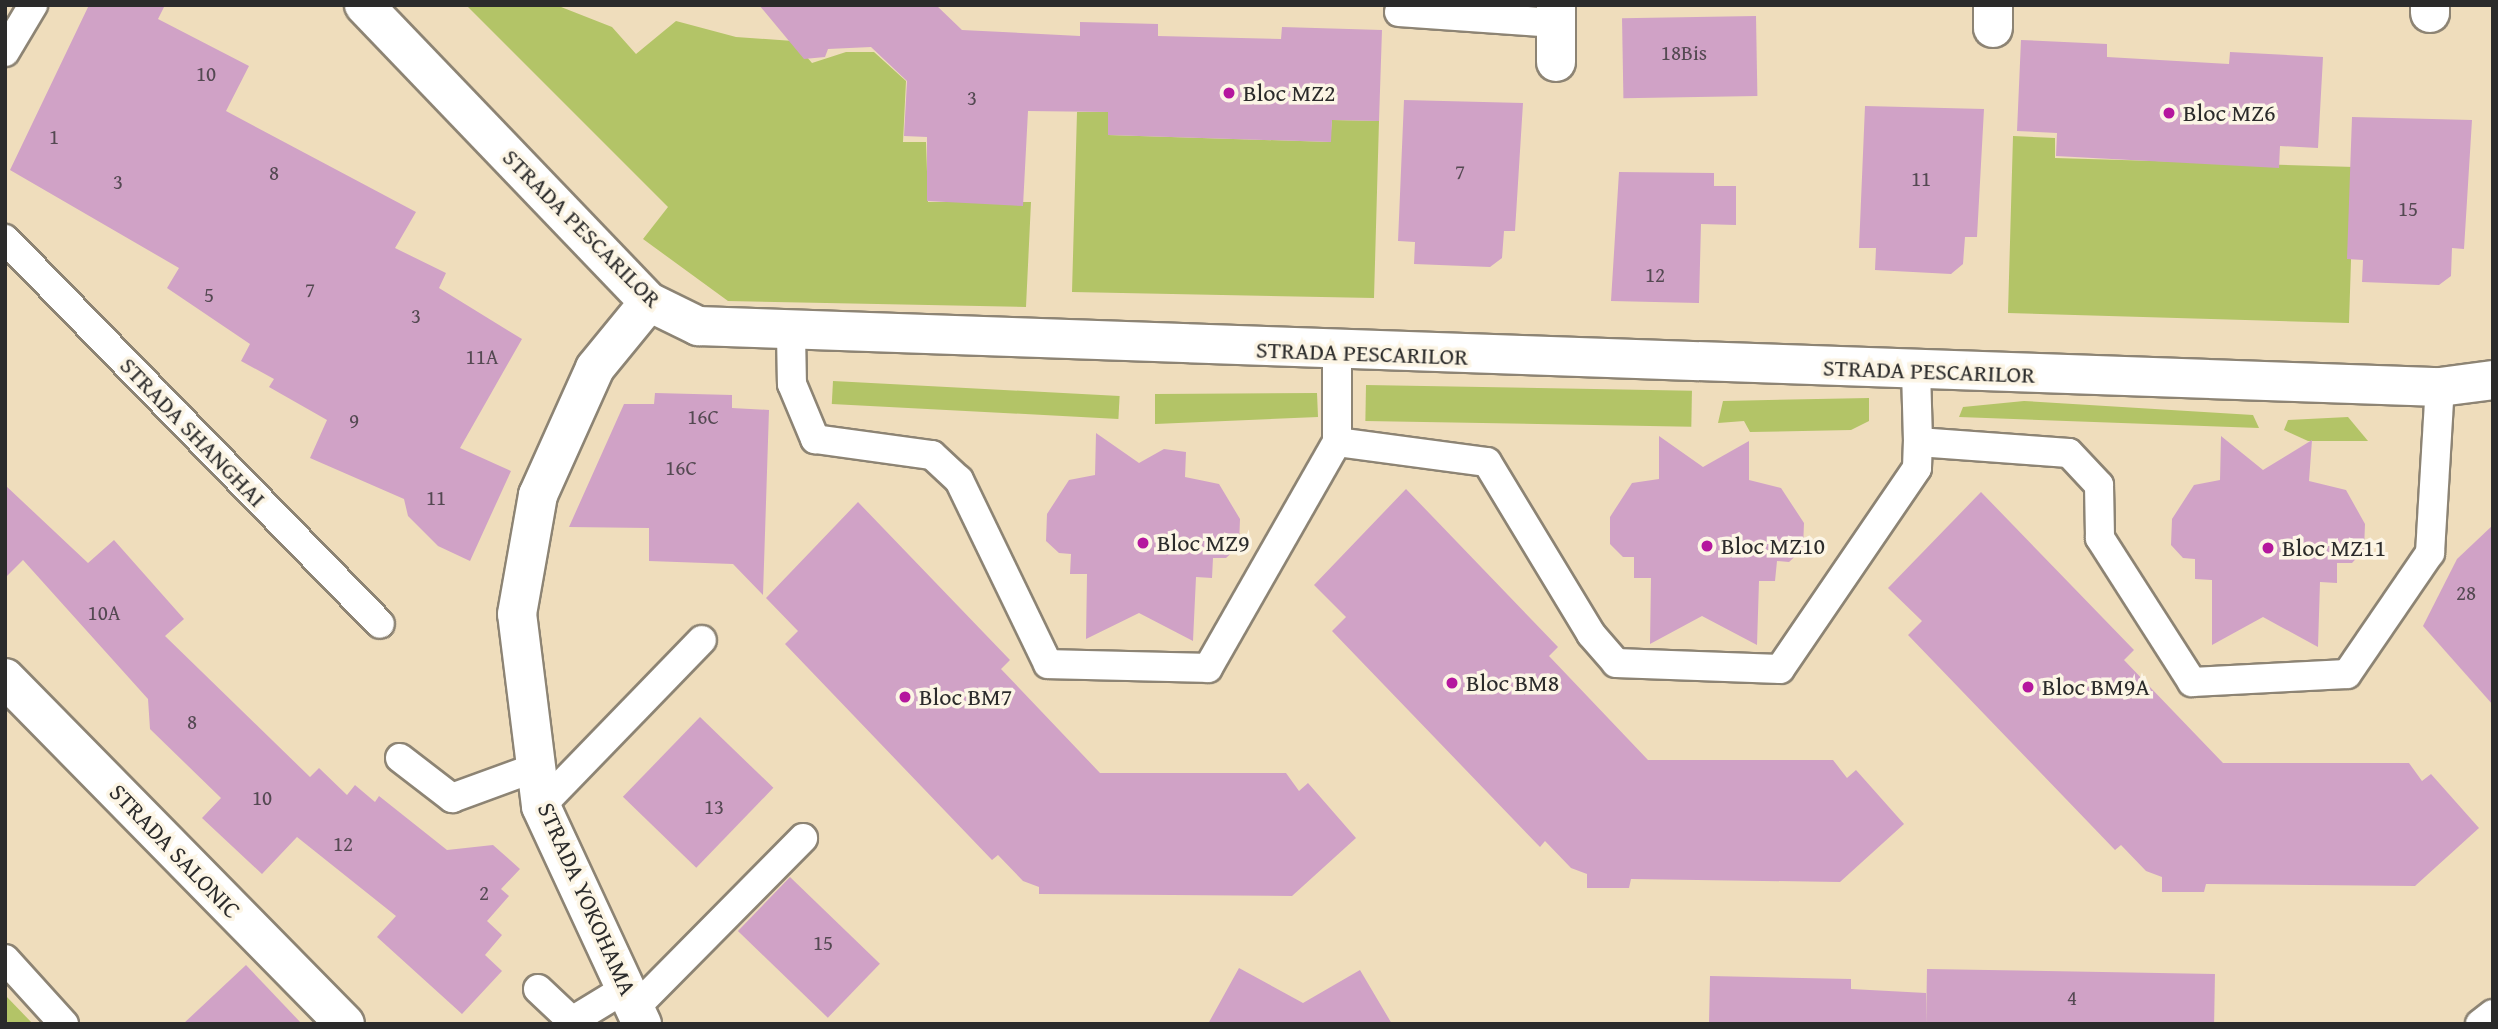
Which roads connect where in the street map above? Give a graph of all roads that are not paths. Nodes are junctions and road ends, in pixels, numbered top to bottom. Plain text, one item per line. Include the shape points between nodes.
1 (33, 5) edge
2 (364, 5) edge
3 (1399, 12) dead end
4 (1556, 14) edge
5 (5, 52) edge
6 (1556, 62) dead end
7 (5, 239) edge
8 (649, 302) junction
9 (791, 334) junction
10 (1337, 352) junction
11 (1916, 370) junction
12 (2493, 380) edge
13 (2440, 387) junction
14 (1337, 442) junction
15 (1918, 442) junction
16 (380, 624) dead end
17 (702, 640) dead end
18 (5, 678) edge
19 (400, 758) dead end
20 (537, 767) junction
21 (541, 806) junction
22 (803, 838) dead end
23 (5, 959) edge
24 (537, 989) dead end
25 (634, 1006) edge
26 (2493, 1014) edge
27 (64, 1024) edge
28 (345, 1024) edge
29 (2480, 1024) edge

1 - 5 lane
2 - 8 street, STRADA PESCARILOR
3 - 4 lane
4 - 6 street
7 - 16 lane, STRADA SHANGHAI
8 - 9 street, STRADA PESCARILOR via 698,326
8 - 20 street, STRADA YOKOHAMA via 595,368 538,495 517,614
9 - 10 street, STRADA PESCARILOR
9 - 14 lane via 792,384 815,439 932,455 958,481 1048,664 1208,668
10 - 11 street, STRADA PESCARILOR
10 - 14 lane
11 - 13 street, STRADA PESCARILOR
11 - 15 lane
12 - 13 street, STRADA PESCARILOR
13 - 15 lane via 2430,553 2347,674 2192,682 2100,538 2099,485 2068,453
14 - 15 lane via 1487,463 1591,634 1616,663 1780,669 1917,468
17 - 21 lane
18 - 28 street, STRADA SALONIC
19 - 20 lane via 452,797
20 - 21 street, STRADA YOKOHAMA
21 - 25 street, STRADA YOKOHAMA
22 - 25 lane
23 - 27 lane
24 - 25 lane via 572,1021
26 - 29 lane

